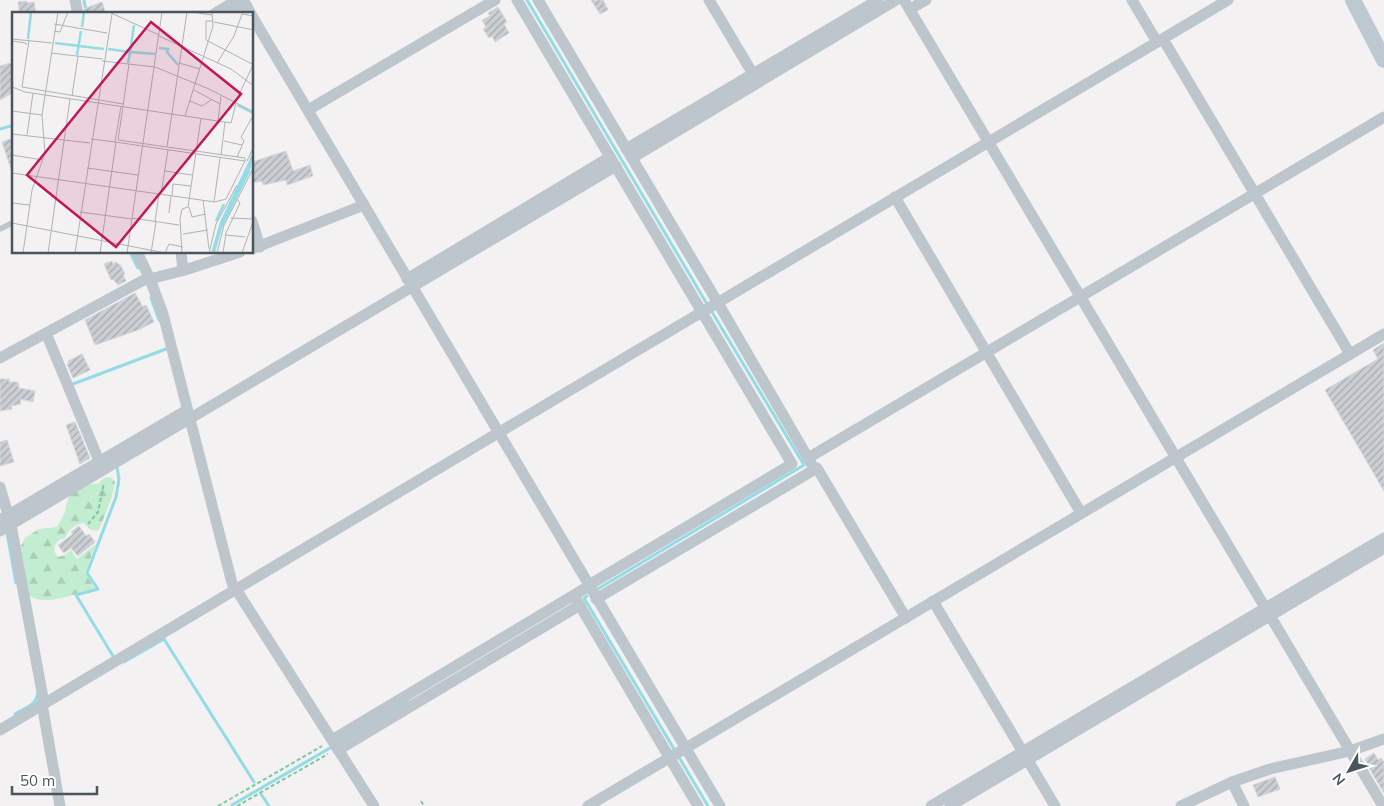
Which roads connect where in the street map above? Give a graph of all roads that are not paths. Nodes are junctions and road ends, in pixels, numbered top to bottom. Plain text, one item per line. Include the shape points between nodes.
1 (495, 0) edge
2 (517, 0) edge
3 (538, 0) edge
4 (709, 0) edge
5 (878, 0) edge
6 (926, 0) edge
7 (1132, 0) edge
8 (1228, 0) edge
9 (1352, 0) edge
10 (904, 2) edge
11 (246, 7) edge
12 (223, 12) edge
13 (254, 20) edge
14 (1160, 40) junction
15 (1384, 60) edge
16 (753, 74) junction
17 (308, 110) junction
18 (1384, 117) edge
19 (1384, 126) edge
20 (989, 141) junction
21 (629, 153) junction
22 (613, 162) junction
23 (895, 197) junction
24 (1257, 197) junction
25 (364, 206) junction
26 (12, 223) edge
27 (0, 229) edge
28 (254, 234) edge
29 (256, 248) edge
30 (138, 254) edge
31 (181, 254) edge
32 (234, 254) edge
33 (183, 270) junction
34 (150, 279) junction
35 (410, 283) junction
36 (1083, 300) junction
37 (718, 303) junction
38 (702, 312) junction
39 (46, 333) junction
40 (1384, 334) edge
41 (1350, 354) junction
42 (988, 356) junction
43 (0, 358) edge
44 (188, 414) junction
45 (498, 433) junction
46 (1176, 457) junction
47 (812, 464) junction
48 (101, 466) junction
49 (0, 487) edge
50 (1081, 513) junction
51 (6, 520) edge
52 (0, 531) edge
53 (1384, 538) edge
54 (1384, 548) edge
55 (589, 586) junction
56 (236, 590) junction
57 (596, 599) junction
58 (577, 600) junction
59 (933, 601) junction
60 (1268, 612) junction
61 (906, 618) junction
62 (43, 704) junction
63 (0, 730) edge
64 (1384, 739) edge
65 (336, 746) junction
66 (1350, 751) junction
67 (677, 753) junction
68 (1025, 756) junction
69 (1232, 782) junction
70 (60, 806) edge
71 (374, 806) edge
72 (588, 806) edge
73 (698, 806) edge
74 (720, 806) edge
75 (931, 806) edge
76 (950, 806) edge
77 (1055, 806) edge
78 (1181, 806) edge
79 (1244, 806) edge
80 (1383, 806) edge

1 - 17 street
2 - 22 street
3 - 21 street
4 - 16 street
5 - 16 street
6 - 10 street
7 - 14 street
8 - 14 street
9 - 15 main road
10 - 20 street
10 - 21 street
11 - 12 street
13 - 17 street
14 - 20 street
14 - 24 street
16 - 21 street
17 - 25 street
18 - 24 street
19 - 24 street
20 - 23 street
20 - 36 street
21 - 37 street
22 - 35 street
22 - 38 street
23 - 37 street
23 - 42 street
24 - 36 street
24 - 41 street
25 - 29 street
25 - 35 street
26 - 27 lane
28 - 29 street
30 - 34 street
31 - 33 street
32 - 33 street
33 - 34 street
34 - 39 street
34 - 44 street via 163,314
35 - 44 street
35 - 45 street
36 - 42 street
36 - 46 street
37 - 38 street
37 - 47 street
38 - 45 street
38 - 55 street via 792,464
39 - 43 street
39 - 48 street
40 - 41 street
41 - 46 street
42 - 47 street
42 - 50 street
44 - 48 street
44 - 56 street
45 - 55 street
45 - 56 street
46 - 50 street
46 - 60 street
47 - 57 street
47 - 61 street
48 - 51 street
49 - 51 street
50 - 59 street
51 - 52 street
51 - 62 street
53 - 60 street
54 - 60 street
55 - 57 street
55 - 58 street
56 - 62 street
56 - 65 street
57 - 67 street
58 - 65 street
58 - 67 street
59 - 61 street
59 - 68 street
60 - 66 street
60 - 68 street
61 - 67 street
62 - 63 street
62 - 70 street
64 - 66 street
65 - 71 street
66 - 69 street via 1270,769
66 - 80 street
67 - 72 street
67 - 73 street
67 - 74 street
68 - 75 street
68 - 76 street
68 - 77 street
69 - 78 street
69 - 79 street

